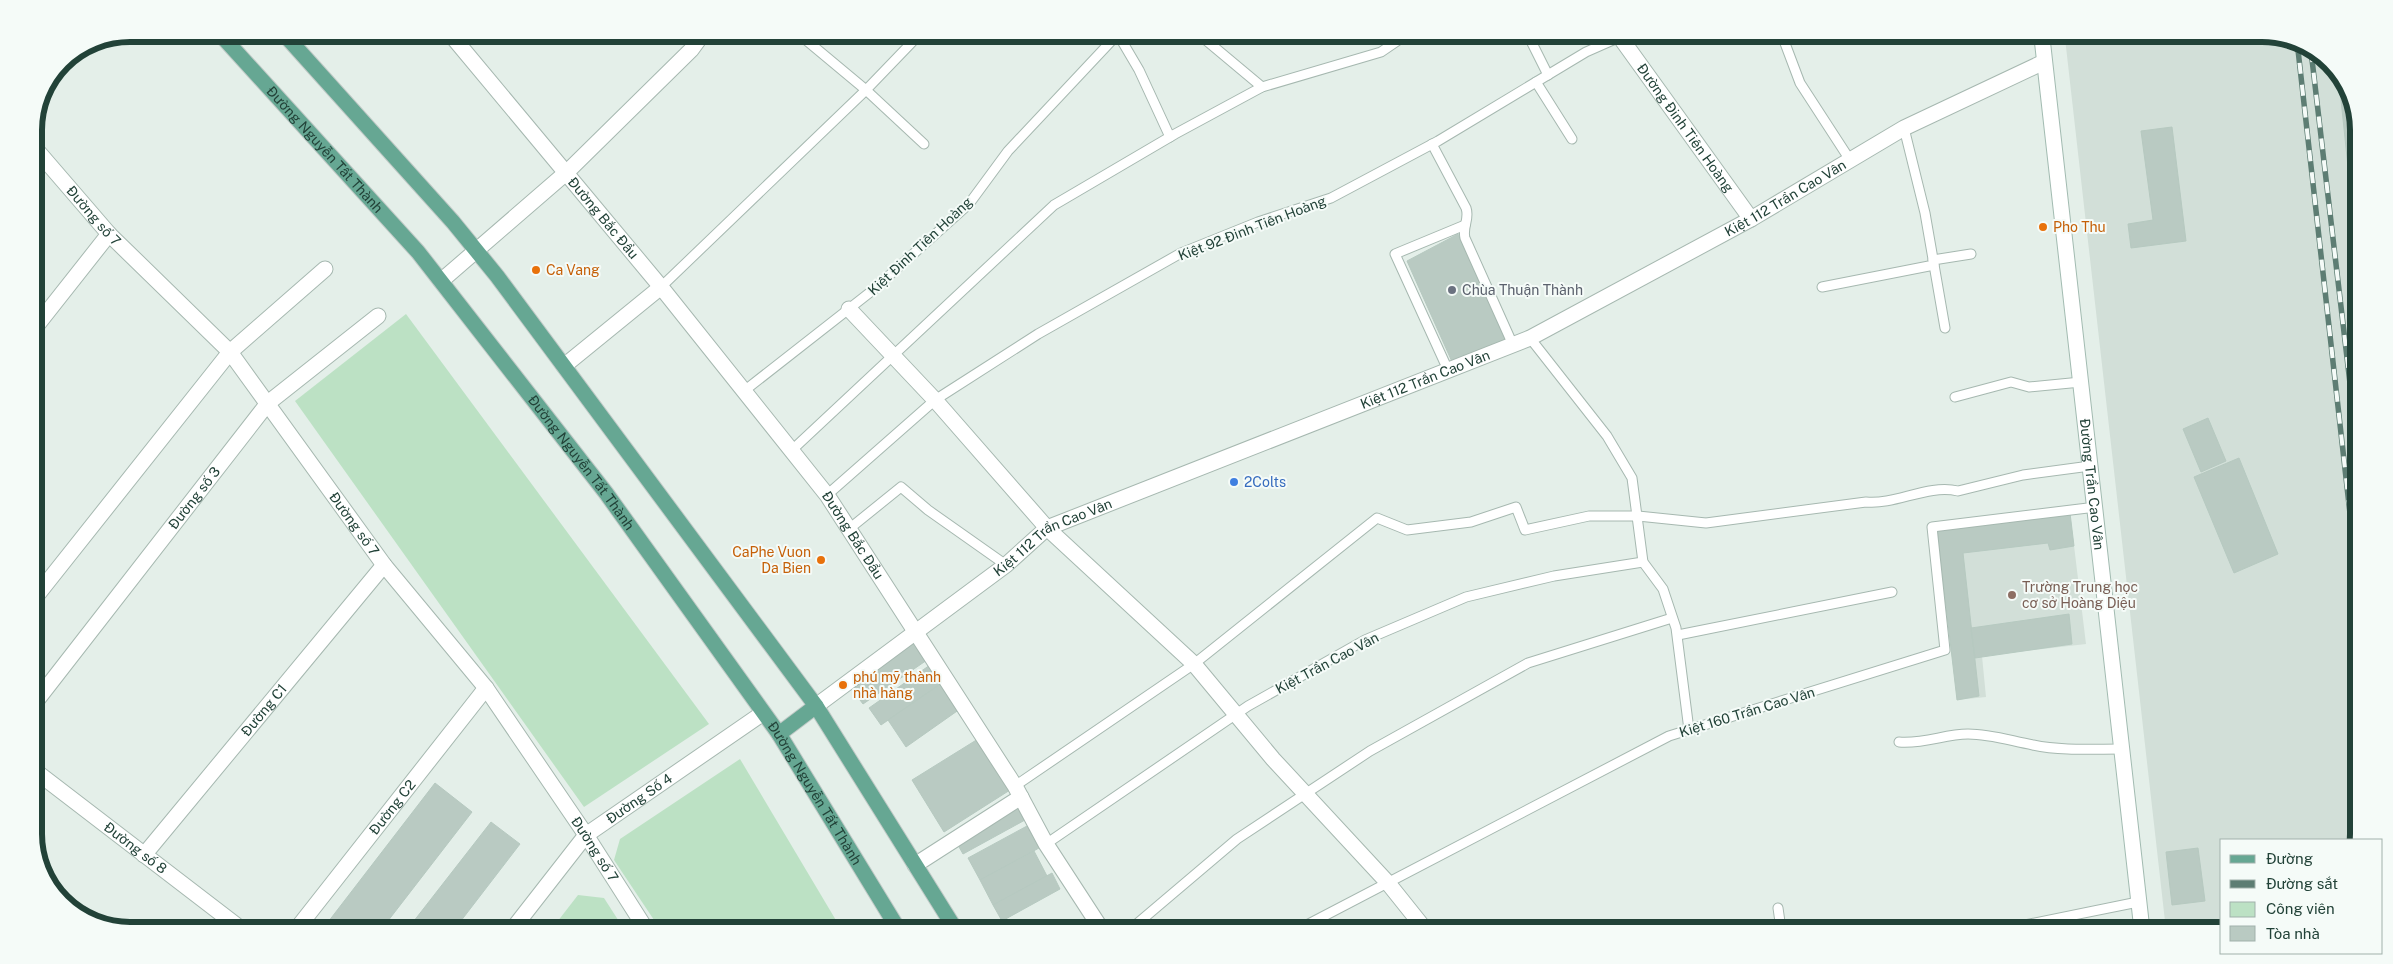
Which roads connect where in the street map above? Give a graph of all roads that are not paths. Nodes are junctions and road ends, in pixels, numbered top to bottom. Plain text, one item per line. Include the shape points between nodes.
1 (227, 42) edge
2 (291, 42) edge
3 (458, 42) edge
4 (697, 42) edge
5 (808, 42) edge
6 (912, 42) edge
7 (1112, 42) edge
8 (1122, 42) edge
9 (1208, 42) edge
10 (1396, 42) edge
11 (1532, 42) edge
12 (1609, 42) edge
13 (1624, 42) edge
14 (1785, 42) edge
15 (2042, 42) edge
16 (2044, 62) junction
17 (1548, 75) junction
18 (1536, 82) junction
19 (1262, 88) junction
20 (866, 90) junction
21 (1904, 128) junction
22 (1170, 137) junction
23 (1572, 139) dead end
24 (924, 144) dead end
25 (1432, 144) junction
26 (42, 156) edge
27 (1850, 160) junction
28 (567, 172) junction
29 (1751, 219) junction
30 (1465, 225) junction
31 (109, 234) junction
32 (477, 251) junction
33 (1971, 254) dead end
34 (1933, 263) junction
35 (325, 269) dead end
36 (441, 281) junction
37 (661, 287) junction
38 (1822, 287) dead end
39 (849, 309) junction
40 (378, 316) dead end
41 (42, 319) edge
42 (1945, 328) dead end
43 (1530, 338) junction
44 (1513, 345) junction
45 (230, 352) junction
46 (894, 355) junction
47 (564, 366) junction
48 (1448, 370) junction
49 (2080, 382) junction
50 (744, 391) junction
51 (1956, 396) dead end
52 (935, 400) junction
53 (268, 403) junction
54 (792, 451) junction
55 (2090, 466) junction
56 (827, 495) junction
57 (2096, 507) junction
58 (1638, 516) junction
59 (1048, 528) junction
60 (849, 529) junction
61 (1643, 562) junction
62 (384, 565) junction
63 (1006, 565) junction
64 (43, 588) edge
65 (1892, 592) dead end
66 (1672, 618) junction
67 (916, 631) junction
68 (1678, 635) junction
69 (1194, 664) junction
70 (486, 688) junction
71 (43, 693) edge
72 (816, 706) junction
73 (763, 713) junction
74 (1235, 715) junction
75 (1689, 730) junction
76 (779, 734) junction
77 (1899, 742) dead end
78 (2121, 749) junction
79 (43, 777) edge
80 (1018, 791) junction
81 (1306, 793) junction
82 (586, 835) junction
83 (1046, 844) junction
84 (144, 855) junction
85 (915, 865) junction
86 (1388, 883) junction
87 (2138, 902) junction
88 (1778, 908) dead end
89 (232, 922) edge
90 (302, 922) edge
91 (518, 922) edge
92 (641, 922) edge
93 (894, 922) edge
94 (951, 922) edge
95 (1096, 922) edge
96 (1139, 922) edge
97 (1313, 922) edge
98 (1419, 922) edge
99 (1780, 922) edge
100 (2039, 922) edge
101 (2141, 922) edge

1 - 36 main road, Đường Nguyễn Tất Thành
2 - 32 main road
3 - 28 street, Đường Bắc Đẩu
4 - 28 street, Đường Bắc Đẩu
5 - 20 lane
6 - 20 lane
7 - 39 lane, Kiệt Đinh Tiên Hoàng via 1008,151 969,204
8 - 22 lane via 1139,70
9 - 19 lane
10 - 19 lane via 1381,52
11 - 17 lane
12 - 17 lane, Kiệt 92 Đinh Tiên Hoàng
13 - 29 street, Đường Đinh Tiên Hoàng
14 - 27 lane via 1800,82
15 - 16 street, Đường Trần Cao Vân
16 - 21 street, Kiệt 112 Trần Cao Vân
16 - 49 street, Đường Trần Cao Vân
17 - 18 lane, Kiệt 92 Đinh Tiên Hoàng
18 - 23 lane
18 - 25 lane, Kiệt 92 Đinh Tiên Hoàng
19 - 22 lane
20 - 24 lane
20 - 37 lane
21 - 27 street, Kiệt 112 Trần Cao Vân
21 - 34 lane
22 - 46 lane via 1054,205
25 - 30 lane via 1466,208
25 - 52 lane, Kiệt 92 Đinh Tiên Hoàng via 1331,198 1258,222 1181,253 1038,334
26 - 31 street, Đường số 7
27 - 29 street, Kiệt 112 Trần Cao Vân
28 - 32 street, Đường Bắc Đẩu
28 - 37 street, Đường Bắc Đẩu
29 - 43 street, Kiệt 112 Trần Cao Vân
30 - 44 lane via 1465,238
30 - 48 lane via 1395,254
31 - 41 street
31 - 45 street, Đường số 7
32 - 36 street, Đường Bắc Đẩu
32 - 47 main road
33 - 34 lane
34 - 38 lane
34 - 42 lane
35 - 45 street
36 - 73 main road, Đường Nguyễn Tất Thành via 606,493
37 - 47 street
37 - 50 street, Đường Bắc Đẩu
39 - 46 street
39 - 50 lane, Kiệt Đinh Tiên Hoàng
40 - 53 street, Đường số 3
43 - 44 street, Kiệt 112 Trần Cao Vân
43 - 58 lane via 1607,436 1632,478
44 - 48 street, Kiệt 112 Trần Cao Vân
45 - 53 street, Đường số 7
45 - 64 street
46 - 52 street
46 - 54 lane
47 - 72 main road
48 - 59 street, Kiệt 112 Trần Cao Vân
49 - 51 lane via 2029,387 2011,382
49 - 55 street, Đường Trần Cao Vân
50 - 54 street, Đường Bắc Đẩu
52 - 56 lane, Kiệt 92 Đinh Tiên Hoàng
52 - 59 street
53 - 62 street, Đường số 7
53 - 71 street, Đường số 3
54 - 56 street, Đường Bắc Đẩu
55 - 57 street, Đường Trần Cao Vân
55 - 58 lane via 2023,474 1958,491 1949,489 1910,494 1881,504 1866,502 1706,523
56 - 60 street, Đường Bắc Đẩu
57 - 75 lane, Kiệt 160 Trần Cao Vân via 1932,527 1945,650
57 - 78 street, Đường Trần Cao Vân
58 - 61 lane
58 - 69 lane via 1589,516 1525,530 1516,507 1471,522 1407,530 1377,518
59 - 63 street, Kiệt 112 Trần Cao Vân
59 - 69 street
60 - 63 lane via 901,487
60 - 67 street, Đường Bắc Đẩu
61 - 66 lane via 1663,589
61 - 74 lane, Kiệt Trần Cao Vân via 1554,576 1466,596 1365,640
62 - 70 street, Đường số 7
62 - 84 street, Đường C1
63 - 67 street, Kiệt 112 Trần Cao Vân
65 - 68 lane
66 - 68 lane
66 - 81 lane via 1528,663 1370,751
67 - 72 street, Kiệt 112 Trần Cao Vân
67 - 80 street, Đường Bắc Đẩu
68 - 75 lane
69 - 74 street
69 - 80 lane
70 - 82 street, Đường số 7
70 - 90 street, Đường C2
72 - 76 main road
72 - 85 main road
73 - 76 main road, Đường Nguyễn Tất Thành
73 - 82 street, Đường Số 4
74 - 81 street
74 - 83 lane, Kiệt Trần Cao Vân
75 - 86 lane, Kiệt 160 Trần Cao Vân via 1670,736
76 - 93 main road, Đường Nguyễn Tất Thành
77 - 78 lane via 1931,742 1966,734 2008,738 2054,748
78 - 87 street, Đường Trần Cao Vân
79 - 84 street, Đường số 8
80 - 83 street, Đường Bắc Đẩu
80 - 85 street
81 - 86 street
81 - 96 lane via 1237,839
82 - 91 street, Đường Số 4
82 - 92 street, Đường số 7
83 - 95 street, Đường Bắc Đẩu
84 - 89 street, Đường số 8
85 - 94 main road
86 - 97 lane, Kiệt 160 Trần Cao Vân
86 - 98 street
87 - 100 lane
87 - 101 street, Đường Trần Cao Vân
88 - 99 lane

